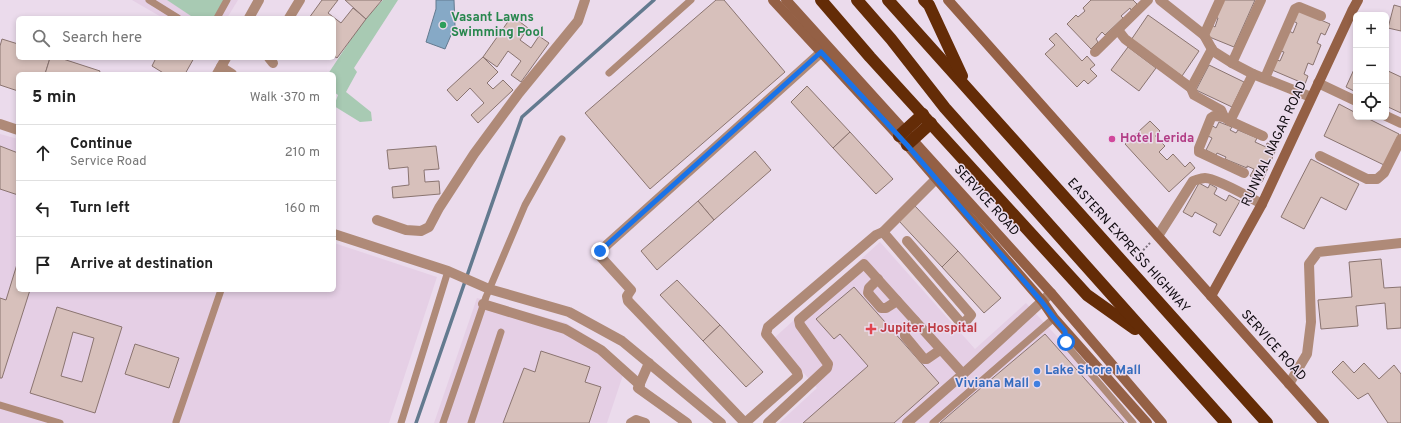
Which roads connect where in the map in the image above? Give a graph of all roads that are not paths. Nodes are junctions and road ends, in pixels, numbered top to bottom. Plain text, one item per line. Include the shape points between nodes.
1 (148, 0) edge
2 (227, 0) edge
3 (259, 0) edge
4 (300, 0) edge
5 (584, 0) edge
6 (691, 0) edge
7 (773, 0) edge
8 (786, 0) edge
9 (821, 0) edge
10 (856, 0) edge
11 (888, 0) edge
12 (924, 0) edge
13 (948, 0) edge
14 (1148, 0) edge
15 (1160, 0) edge
16 (1220, 0) edge
17 (1261, 0) edge
18 (1358, 0) edge
19 (175, 16) edge
20 (218, 16) edge
21 (250, 16) edge
22 (290, 16) edge
23 (1321, 16) dead end
24 (1118, 30) junction
25 (1204, 35) junction
26 (825, 49) junction
27 (1212, 49) junction
28 (1095, 52) dead end
29 (1232, 63) junction
30 (221, 66) edge
31 (229, 72) edge
32 (609, 73) dead end
33 (1253, 74) junction
34 (1265, 78) junction
35 (1318, 83) junction
36 (967, 87) junction
37 (1191, 88) junction
38 (1311, 97) junction
39 (1353, 100) edge
40 (1389, 117) edge
41 (927, 119) junction
42 (1227, 119) junction
43 (1401, 123) edge
44 (0, 124) edge
45 (16, 129) edge
46 (1263, 136) dead end
47 (906, 138) junction
48 (562, 139) dead end
49 (1400, 143) edge
50 (1320, 156) dead end
51 (1244, 173) dead end
52 (939, 176) junction
53 (1262, 204) junction
54 (377, 220) dead end
55 (883, 232) junction
56 (336, 235) edge
57 (1158, 236) junction
58 (907, 241) dead end
59 (1401, 243) edge
60 (448, 271) junction
61 (878, 280) junction
62 (489, 289) junction
63 (220, 292) edge
64 (1051, 293) junction
65 (1211, 296) junction
66 (897, 301) junction
67 (1042, 302) junction
68 (483, 304) junction
69 (1054, 318) junction
70 (915, 321) junction
71 (1065, 331) junction
72 (501, 332) dead end
73 (1154, 342) junction
74 (940, 350) junction
75 (649, 363) junction
76 (963, 374) junction
77 (1290, 384) junction
78 (637, 390) junction
79 (0, 405) edge
80 (176, 422) edge
81 (60, 423) edge
82 (401, 423) edge
83 (443, 423) edge
84 (471, 423) edge
85 (631, 423) edge
86 (645, 423) edge
87 (687, 423) edge
88 (721, 423) edge
89 (745, 423) edge
90 (768, 423) edge
91 (907, 423) edge
92 (933, 423) edge
93 (1133, 423) edge
94 (1146, 423) edge
95 (1162, 423) edge
96 (1226, 423) edge
97 (1267, 423) edge
98 (1324, 423) edge

1 - 19 lane
2 - 20 lane
3 - 21 street
4 - 22 street
5 - 54 street via 578,21 474,154 429,227 421,231 406,230
6 - 32 lane
7 - 26 street, SERVICE ROAD
8 - 26 street, SERVICE ROAD
9 - 41 highway
10 - 73 highway via 891,39 945,108
11 - 36 highway, EASTERN EXPRESS HIGHWAY
12 - 36 highway via 929,5
13 - 57 street, SERVICE ROAD
14 - 24 street
15 - 25 street
16 - 25 street
17 - 29 street
18 - 35 street, RUNWAL NAGAR ROAD
23 - 34 street via 1299,7 1295,9
24 - 28 street
24 - 37 street via 1125,39
25 - 27 street
26 - 47 street, SERVICE ROAD
26 - 89 street via 600,251 599,255 630,290 628,301
27 - 29 street
27 - 37 street
29 - 33 street
30 - 31 street
33 - 34 street
33 - 42 street
34 - 38 street
35 - 38 street, RUNWAL NAGAR ROAD
35 - 39 street
36 - 97 highway, EASTERN EXPRESS HIGHWAY
37 - 42 street via 1194,95 1221,110
38 - 53 street, RUNWAL NAGAR ROAD
40 - 43 street
41 - 47 highway
41 - 73 highway via 1088,294
42 - 46 street
42 - 51 street via 1214,116 1211,118 1199,152
44 - 45 street
47 - 52 street, SERVICE ROAD
48 - 62 lane via 525,205
49 - 50 street via 1384,173 1377,179 1367,179
52 - 55 street
52 - 64 street, SERVICE ROAD
52 - 67 street, SERVICE ROAD
53 - 57 street via 1215,180 1199,179 1193,181
53 - 65 street, RUNWAL NAGAR ROAD
55 - 58 street via 961,323 966,321 971,315
55 - 89 street via 876,235 768,327 766,334 798,376
56 - 60 street
57 - 65 street, SERVICE ROAD
59 - 77 street via 1318,252 1309,264 1311,322 1307,354
60 - 62 street
60 - 82 lane
61 - 66 street
61 - 66 street via 868,292 881,308 886,308
61 - 90 street via 864,264 799,320 828,364 827,368
62 - 68 lane
62 - 75 street via 568,312 622,341
63 - 80 lane
64 - 67 street
64 - 95 street, SERVICE ROAD
65 - 77 street, SERVICE ROAD
66 - 70 street
67 - 69 street, SERVICE ROAD
67 - 76 street
68 - 78 street via 565,330 601,350
68 - 83 lane
69 - 71 street, SERVICE ROAD
69 - 92 lane
70 - 74 street
70 - 74 street via 905,331 905,336 924,359
71 - 93 lane via 1069,348
71 - 94 street, SERVICE ROAD
72 - 84 lane
73 - 96 highway
74 - 76 street
75 - 78 street
75 - 88 street
76 - 91 street
77 - 98 street, SERVICE ROAD
78 - 87 street
79 - 81 lane
85 - 86 street via 636,420

